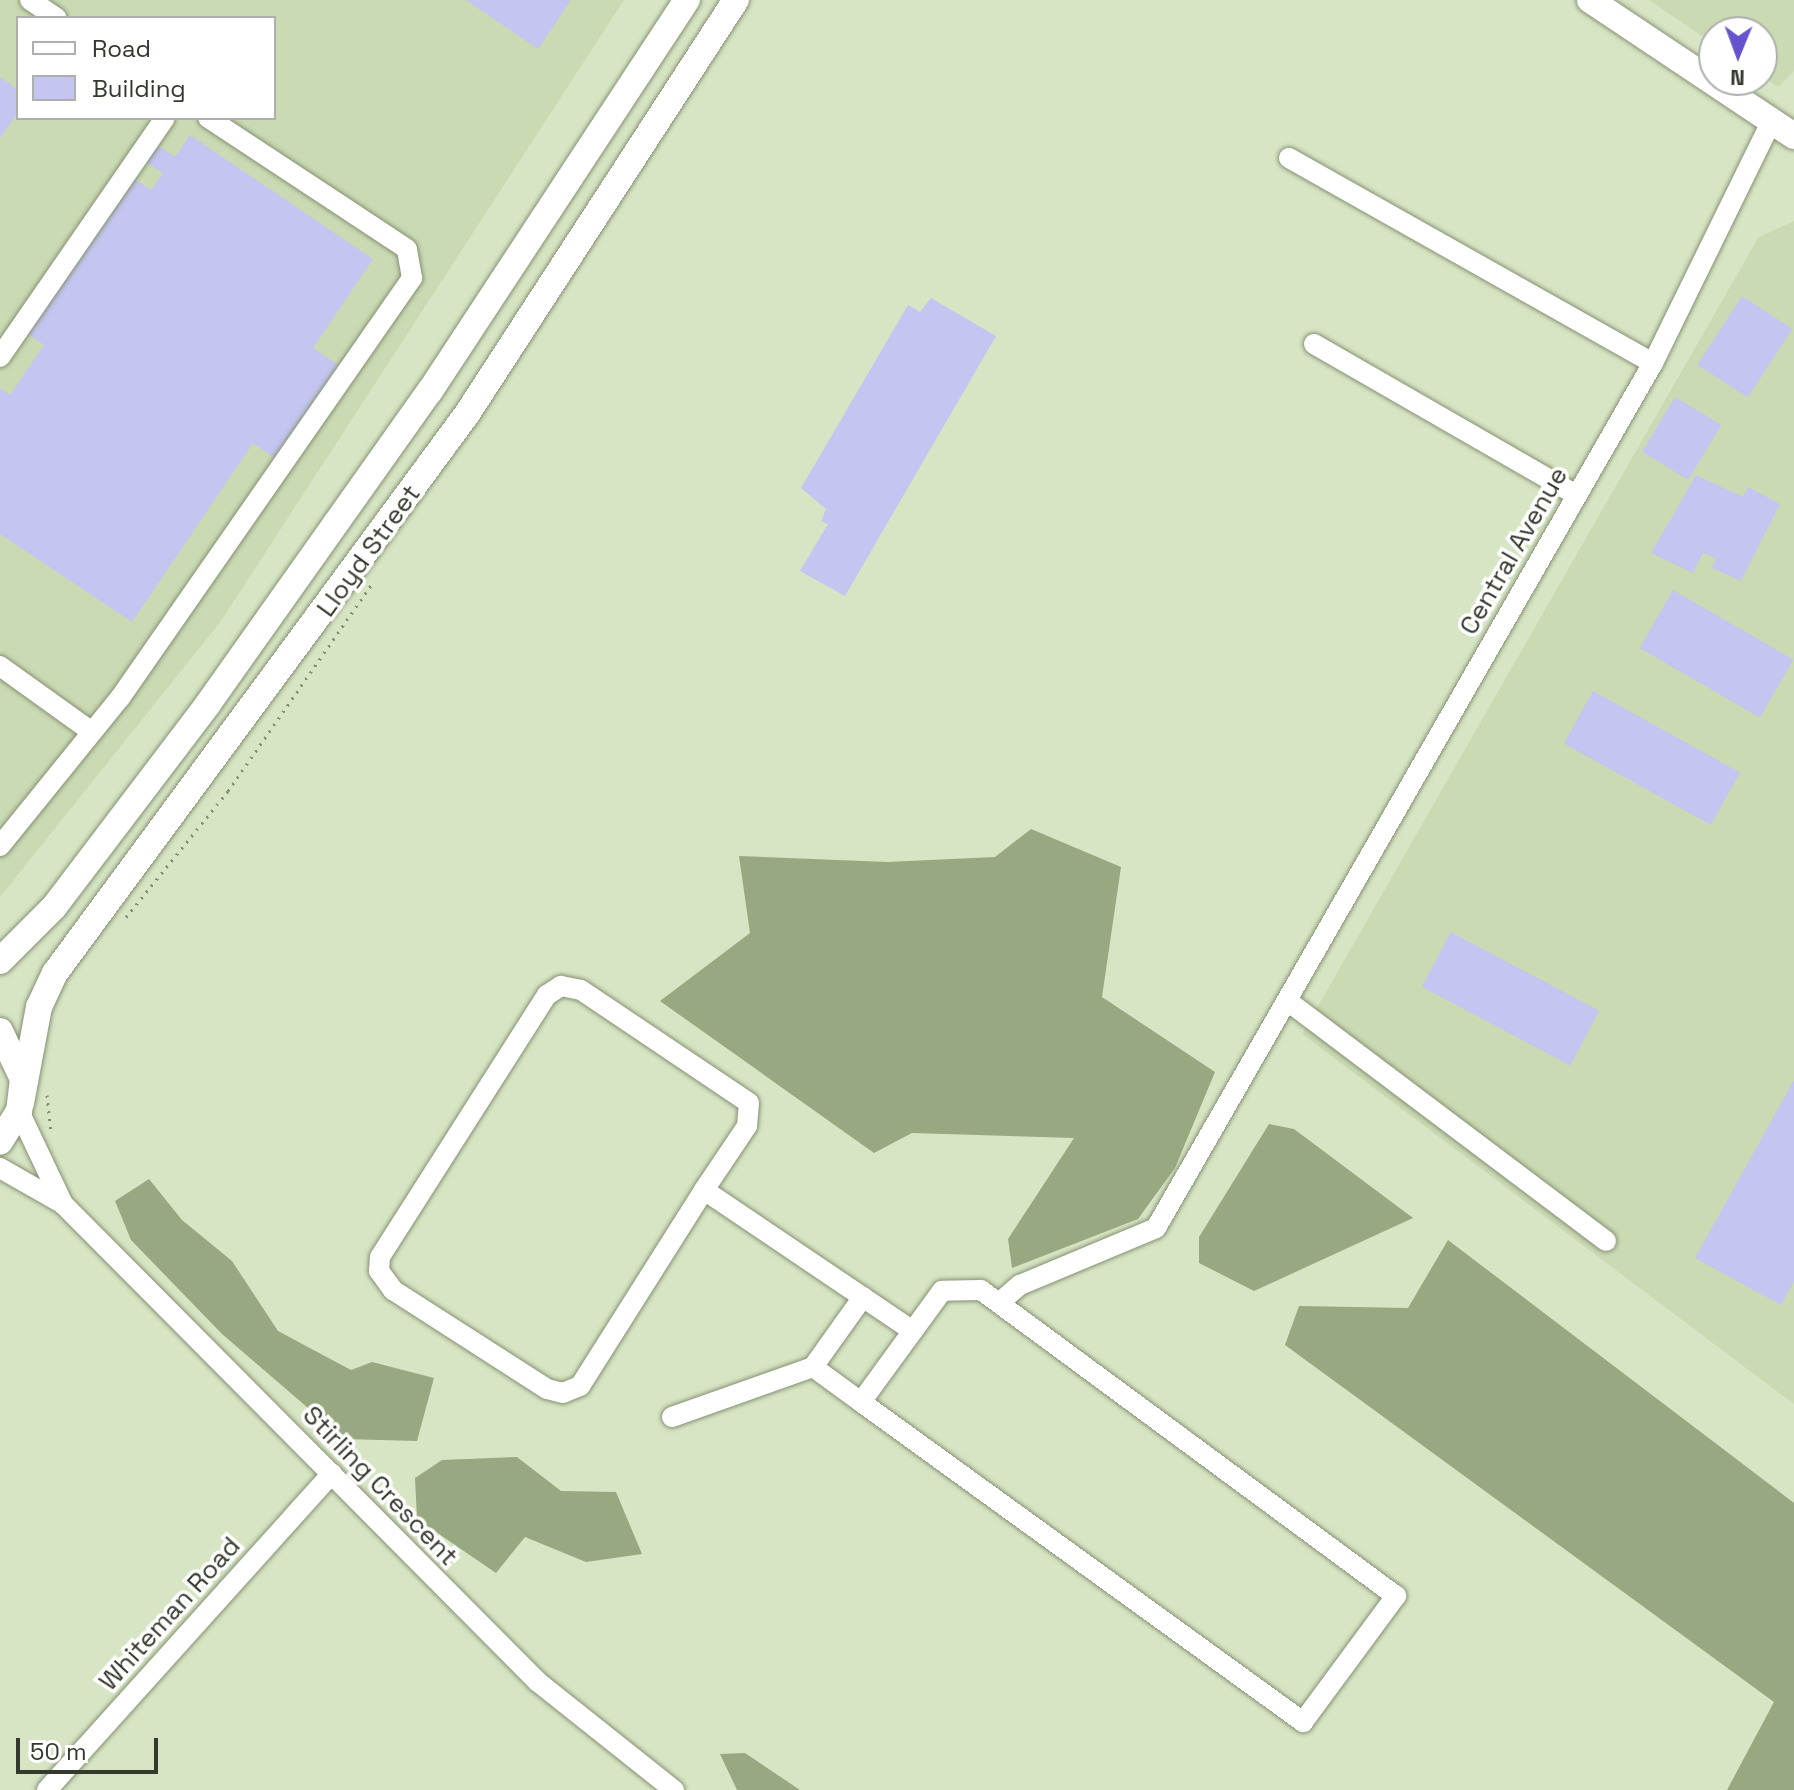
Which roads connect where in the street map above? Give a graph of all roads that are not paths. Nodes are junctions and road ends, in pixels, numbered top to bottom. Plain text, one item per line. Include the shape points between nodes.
1 (30, 0) edge
2 (687, 0) edge
3 (736, 0) edge
4 (1590, 0) edge
5 (54, 16) edge
6 (164, 120) edge
7 (211, 120) edge
8 (1772, 120) junction
9 (1794, 136) edge
10 (1289, 158) dead end
11 (1314, 344) dead end
12 (0, 357) edge
13 (1653, 363) junction
14 (1575, 494) junction
15 (0, 666) edge
16 (92, 732) junction
17 (0, 846) edge
18 (0, 961) edge
19 (1289, 1002) junction
20 (0, 1031) edge
21 (20, 1107) junction
22 (0, 1142) edge
23 (0, 1168) edge
24 (704, 1190) junction
25 (63, 1204) junction
26 (1606, 1241) dead end
27 (863, 1297) junction
28 (999, 1303) junction
29 (913, 1331) junction
30 (813, 1367) junction
31 (861, 1402) junction
32 (672, 1417) dead end
33 (332, 1473) junction
34 (47, 1790) edge
35 (674, 1790) edge

1 - 5 street
2 - 18 main road, Lloyd Street via 430,391 218,691 54,907
3 - 21 main road, Lloyd Street via 467,414 55,973 39,1007
4 - 8 main road
6 - 12 street
7 - 16 street via 407,249 412,278
8 - 9 main road
8 - 13 street, Central Avenue
10 - 13 street
11 - 14 street
13 - 14 street, Central Avenue
14 - 19 street, Central Avenue
15 - 16 street
16 - 17 street
19 - 26 street
19 - 28 street, Central Avenue via 1156,1228 1020,1285
20 - 21 main road via 17,1056
21 - 22 main road
21 - 25 street, Stirling Crescent
23 - 25 street, Stirling Crescent
24 - 24 street via 580,1386 563,1393 393,1290 379,1271 380,1257 547,995 561,986 581,990 749,1103 747,1126
24 - 27 street
25 - 33 street, Stirling Crescent
27 - 29 street
27 - 30 street
28 - 29 street via 981,1290 942,1291
28 - 31 street via 1396,1596 1303,1722
29 - 31 street
30 - 31 street
30 - 32 street
33 - 34 street, Whiteman Road
33 - 35 street, Stirling Crescent via 538,1682

